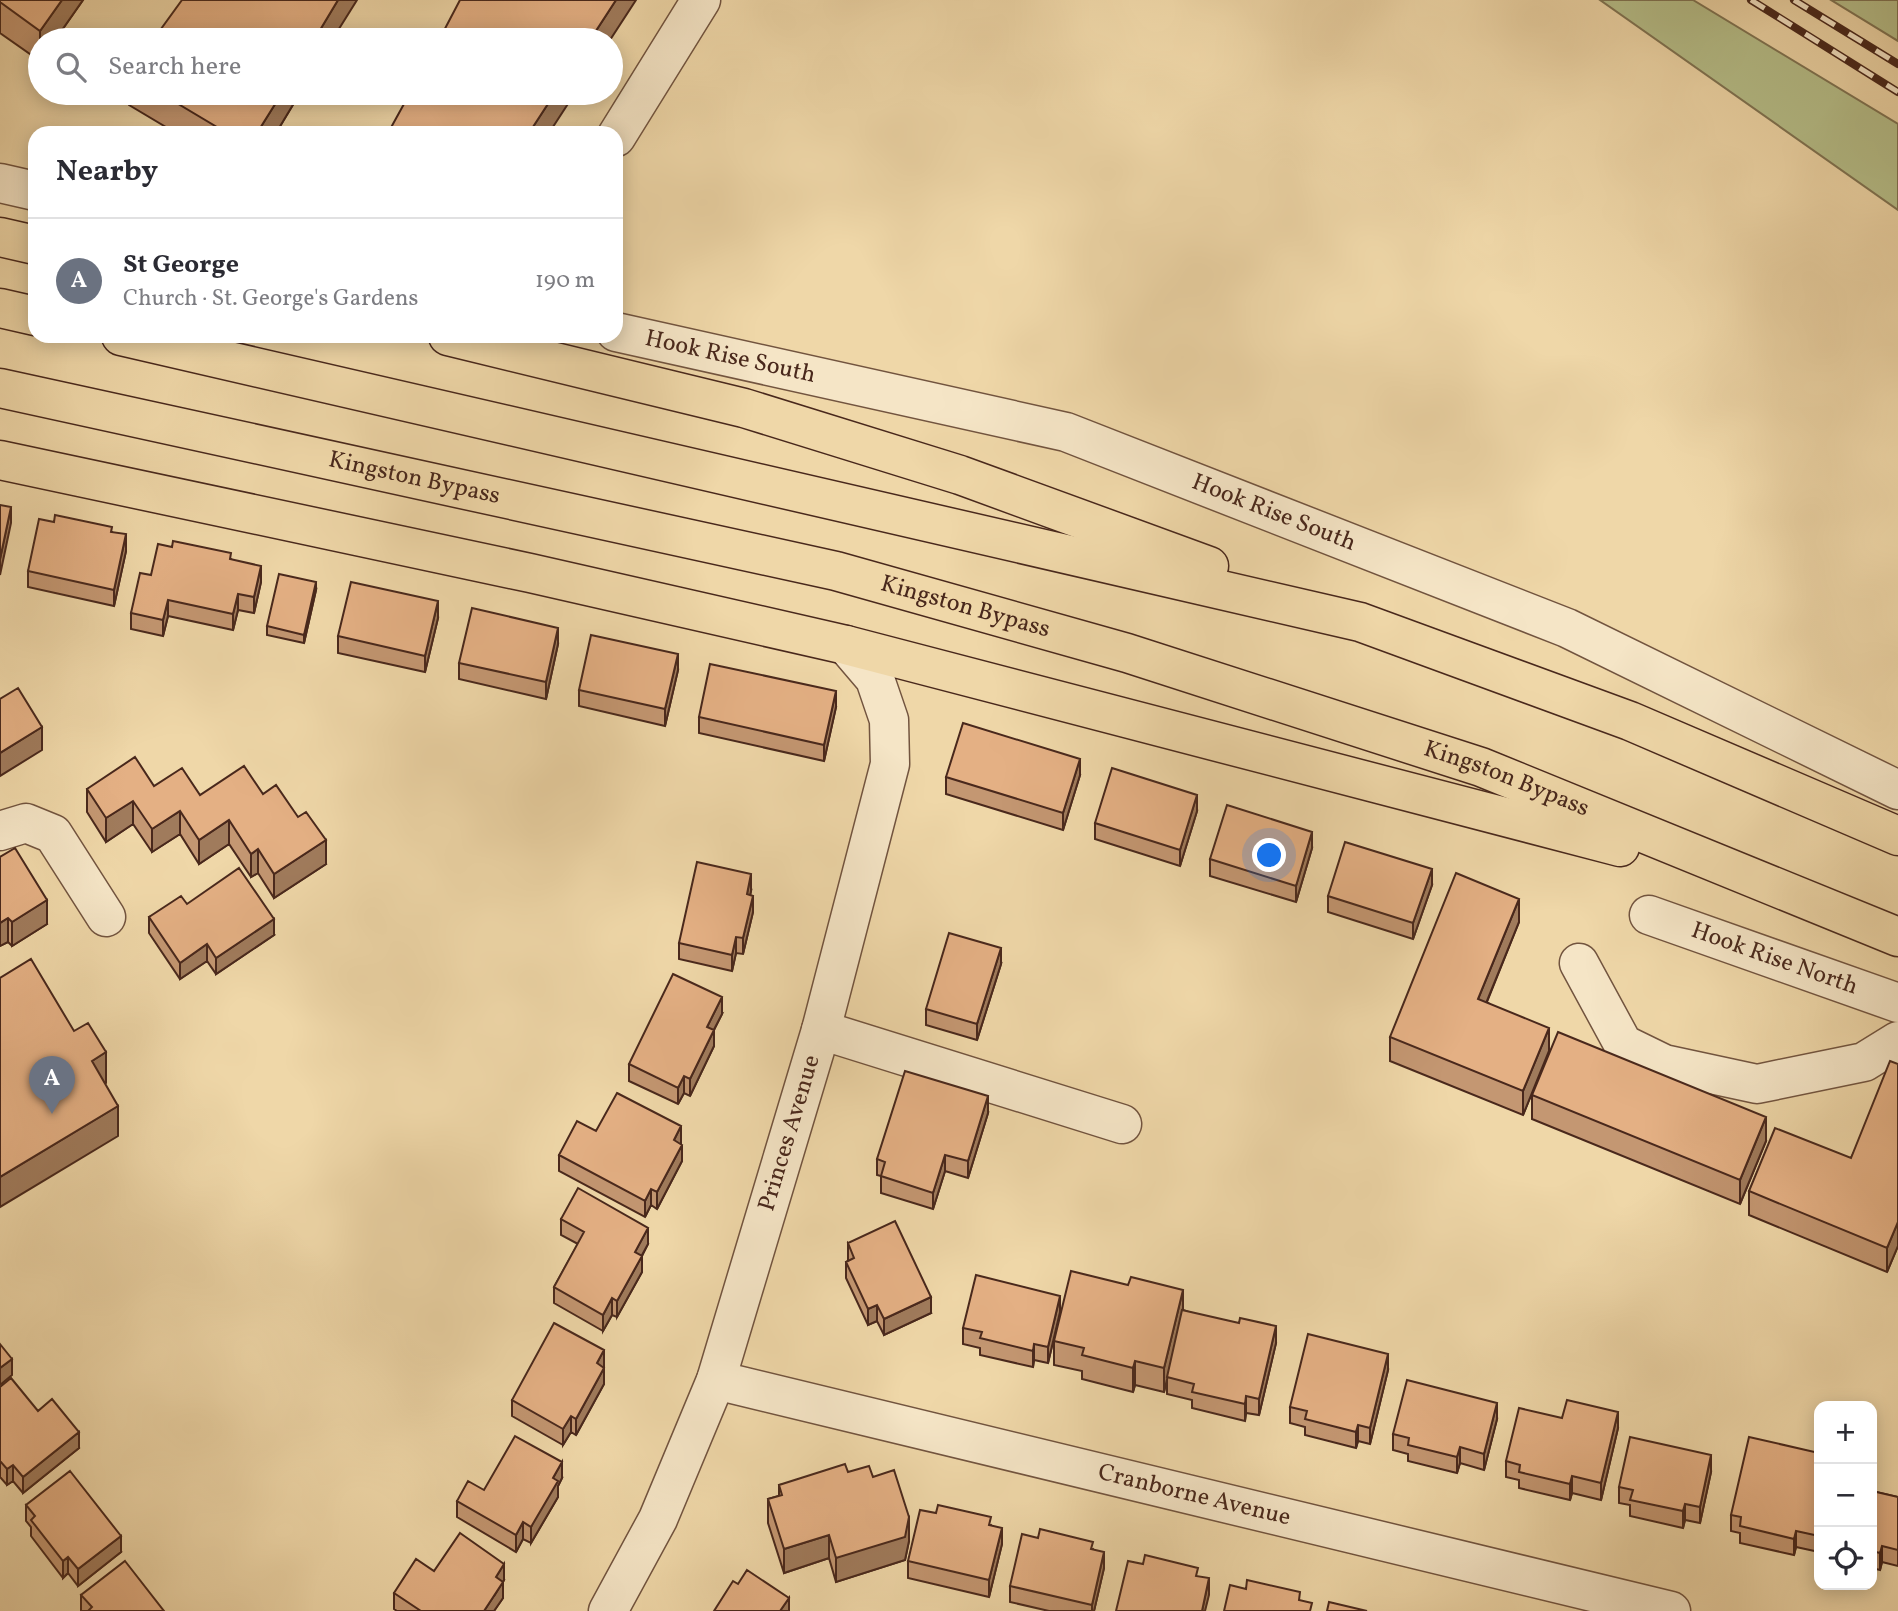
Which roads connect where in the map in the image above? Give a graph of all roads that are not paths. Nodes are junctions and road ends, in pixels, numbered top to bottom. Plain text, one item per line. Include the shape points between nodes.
1 (701, 0) edge
2 (623, 126) edge
3 (0, 183) edge
4 (28, 189) edge
5 (0, 237) edge
6 (28, 243) edge
7 (0, 308) edge
8 (28, 314) edge
9 (623, 334) edge
10 (151, 343) edge
11 (477, 343) edge
12 (0, 388) edge
13 (0, 460) edge
14 (1360, 622) junction
15 (846, 645) junction
16 (1898, 790) edge
17 (0, 831) edge
18 (1898, 836) edge
19 (1843, 914) junction
20 (1649, 915) dead end
21 (106, 917) dead end
22 (1898, 937) edge
23 (1579, 963) dead end
24 (1898, 1003) edge
25 (821, 1030) junction
26 (1898, 1041) edge
27 (1122, 1124) dead end
28 (716, 1380) junction
29 (608, 1611) edge
30 (1671, 1611) edge

1 - 2 street
3 - 4 street
5 - 6 highway
7 - 8 highway
9 - 16 street, Hook Rise South via 1066,432 1567,628
10 - 14 highway
11 - 14 highway via 744,408 948,471
12 - 19 highway, Kingston Bypass via 836,572 1127,653 1481,766
13 - 15 highway
14 - 18 highway via 1630,721
15 - 19 highway via 1559,828
15 - 25 street, Princes Avenue via 875,679 889,720 890,764
17 - 21 street via 26,822 53,834
19 - 22 highway, Kingston Bypass
20 - 24 street, Hook Rise North
23 - 26 street via 1623,1044 1664,1065 1757,1084 1864,1062
25 - 27 street
25 - 28 street, Princes Avenue
28 - 29 street, Princes Avenue via 658,1519
28 - 30 street, Cranborne Avenue

